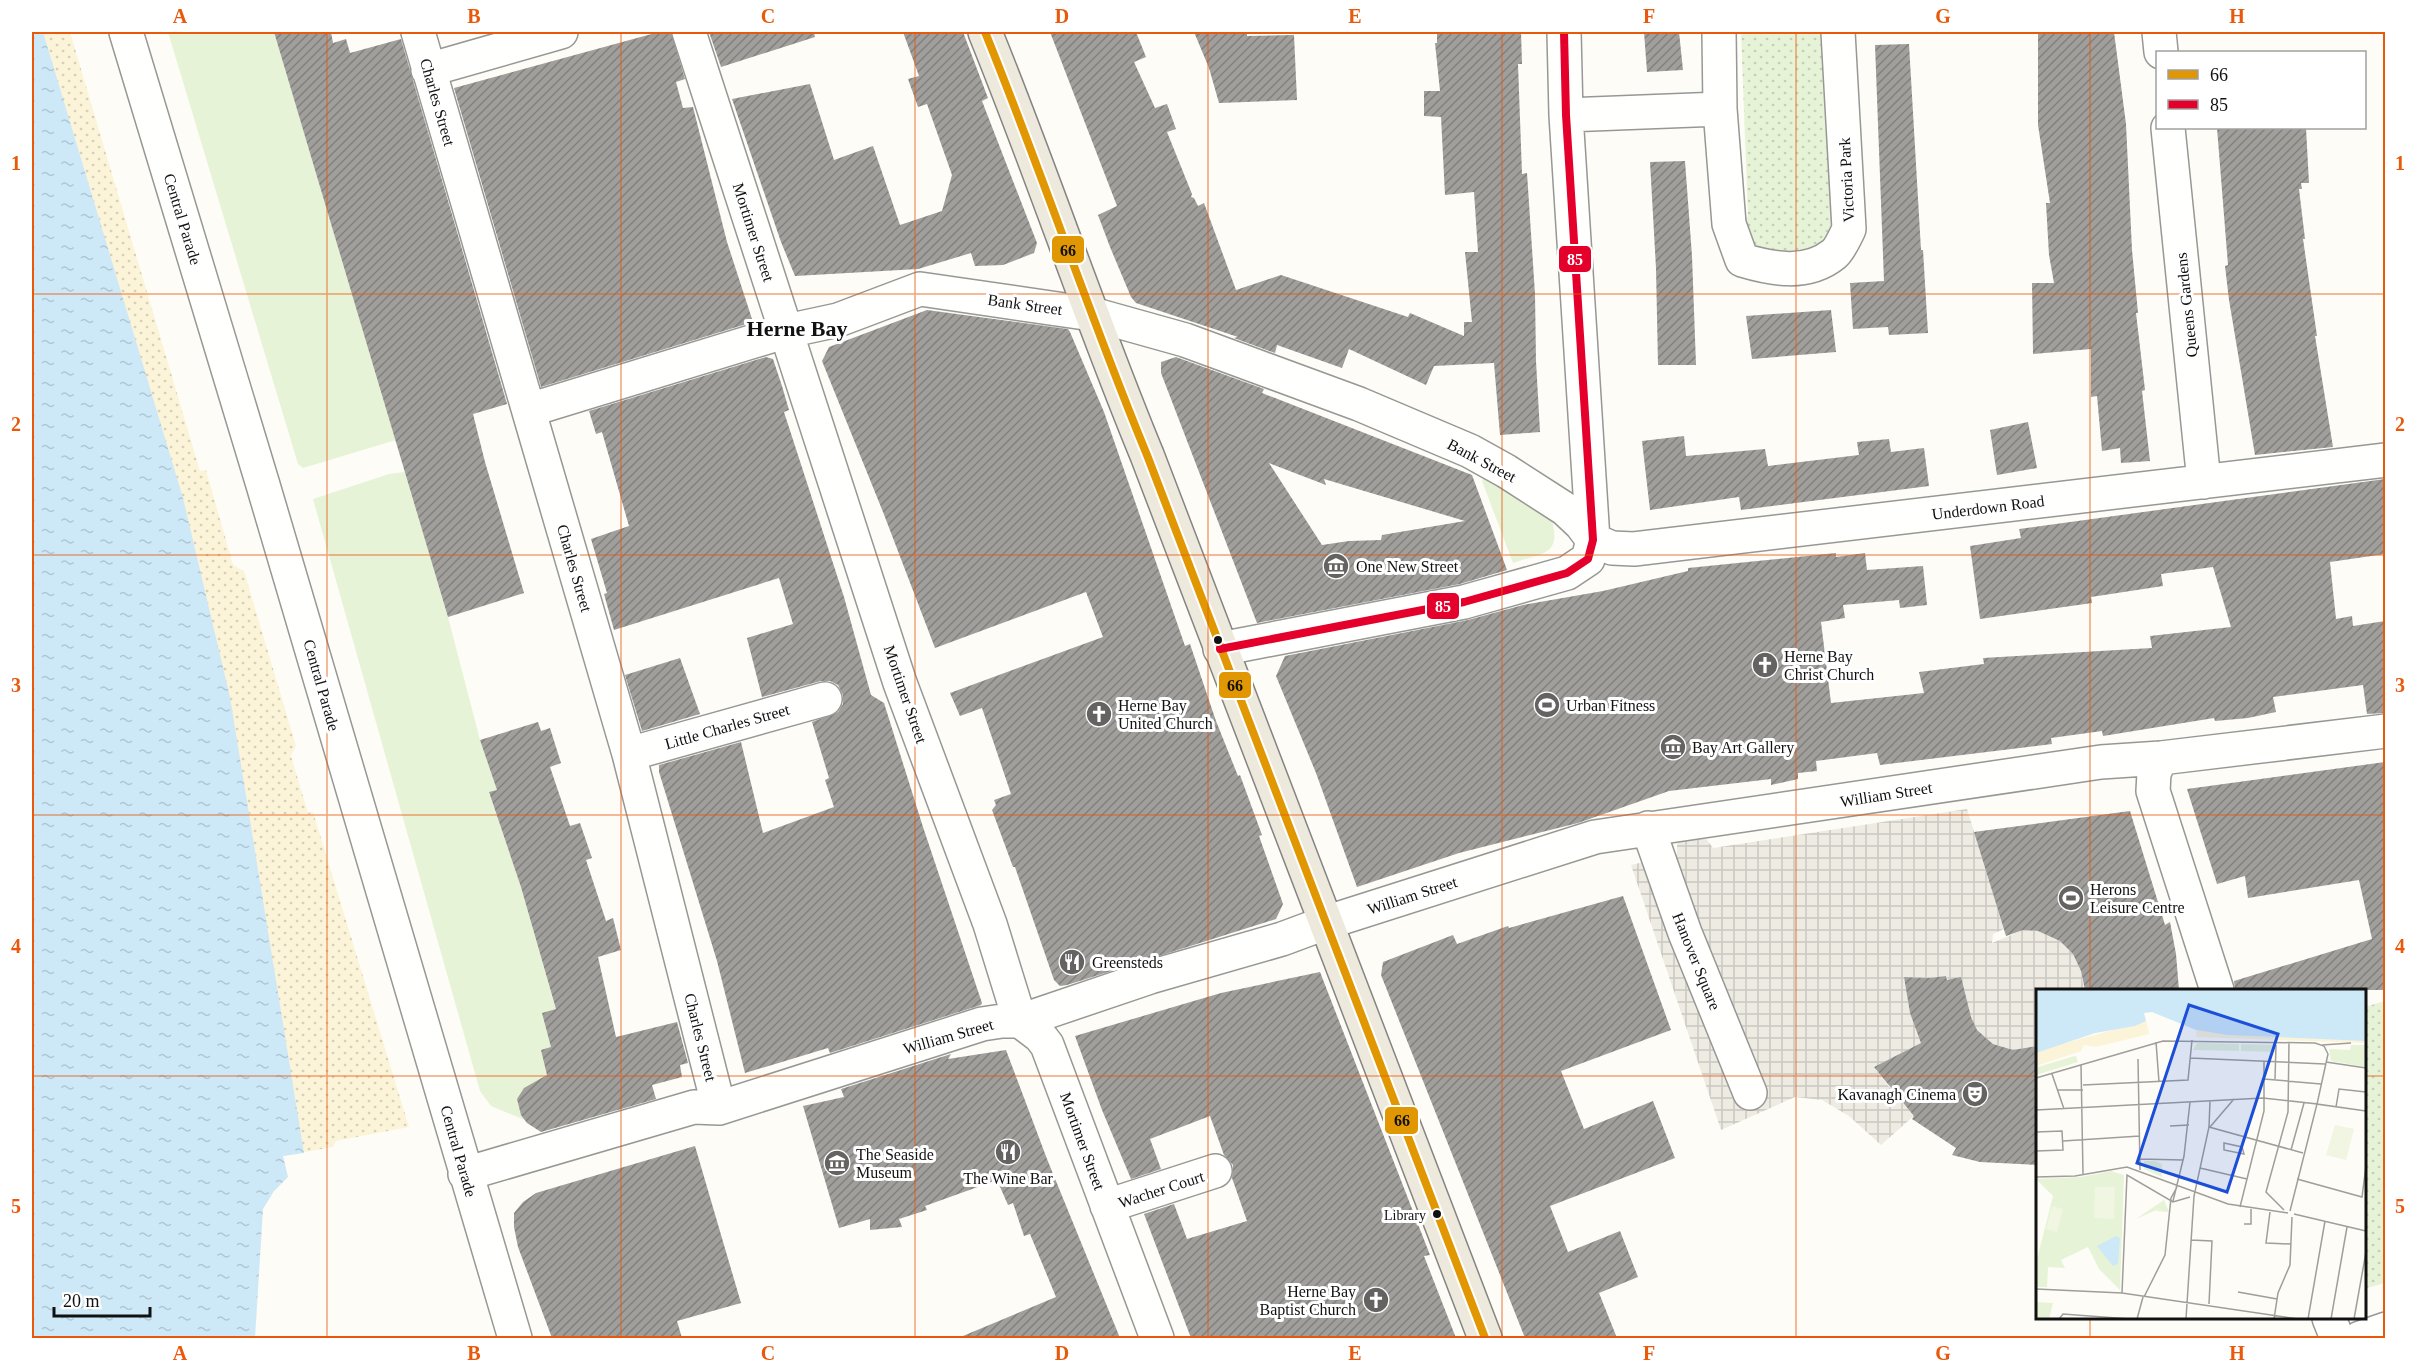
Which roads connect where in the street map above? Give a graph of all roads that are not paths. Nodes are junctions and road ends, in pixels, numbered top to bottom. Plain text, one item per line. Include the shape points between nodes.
1 (126, 32) edge
2 (418, 32) edge
3 (561, 32) edge
4 (689, 32) edge
5 (985, 32) edge
6 (1564, 32) edge
7 (1719, 32) edge
8 (1838, 32) edge
9 (2159, 32) edge
10 (2161, 51) edge
11 (428, 70) junction
12 (1720, 109) junction
13 (1566, 115) junction
14 (2168, 129) edge
15 (1092, 314) junction
16 (787, 331) junction
17 (529, 410) junction
18 (2385, 460) edge
19 (2204, 482) junction
20 (1593, 540) junction
21 (1220, 649) junction
22 (825, 699) dead end
23 (2385, 731) edge
24 (629, 754) junction
25 (2161, 758) junction
26 (1648, 828) junction
27 (1325, 923) junction
28 (2217, 989) edge
29 (1020, 1021) junction
30 (1750, 1093) dead end
31 (719, 1108) junction
32 (1215, 1171) dead end
33 (465, 1174) junction
34 (1107, 1206) junction
35 (2330, 1319) edge
36 (2385, 1329) edge
37 (515, 1338) edge
38 (1157, 1338) edge
39 (1485, 1338) edge
40 (2337, 1338) edge
41 (2360, 1338) edge

1 - 33 street, Central Parade
2 - 11 street, Charles Street
3 - 11 street
4 - 16 street, Mortimer Street
5 - 15 main road
6 - 13 street
7 - 12 street, Victoria Park
8 - 12 street, Victoria Park via 1849,230 1835,253 1809,268 1769,268 1742,260 1729,224
9 - 10 street
11 - 17 street, Charles Street
12 - 13 street
13 - 20 street
14 - 19 street, Queens Gardens
15 - 16 street, Bank Street via 920,289 838,320
15 - 20 street, Bank Street via 1185,340 1359,404 1470,451 1565,509
15 - 21 main road
16 - 17 street, Bank Street
16 - 29 street, Mortimer Street via 900,682 990,924
17 - 24 street, Charles Street
18 - 19 street, Underdown Road
19 - 20 street, Underdown Road via 1634,549 1612,548
20 - 21 street via 1588,559 1567,573 1464,602
21 - 27 main road
22 - 24 street, Little Charles Street
23 - 25 street, William Street
24 - 31 street, Charles Street
25 - 26 street, William Street via 2101,762
25 - 28 street via 2154,773 2153,791
26 - 27 street, William Street via 1595,837
26 - 30 street, Hanover Square via 1685,933
27 - 29 street, William Street
27 - 39 main road
29 - 31 street, William Street via 982,1024
29 - 34 street, Mortimer Street via 1047,1045
31 - 33 street, William Street via 694,1107
32 - 34 street, Wacher Court
33 - 37 street, Central Parade
34 - 38 street, Mortimer Street
35 - 40 street
36 - 41 street

